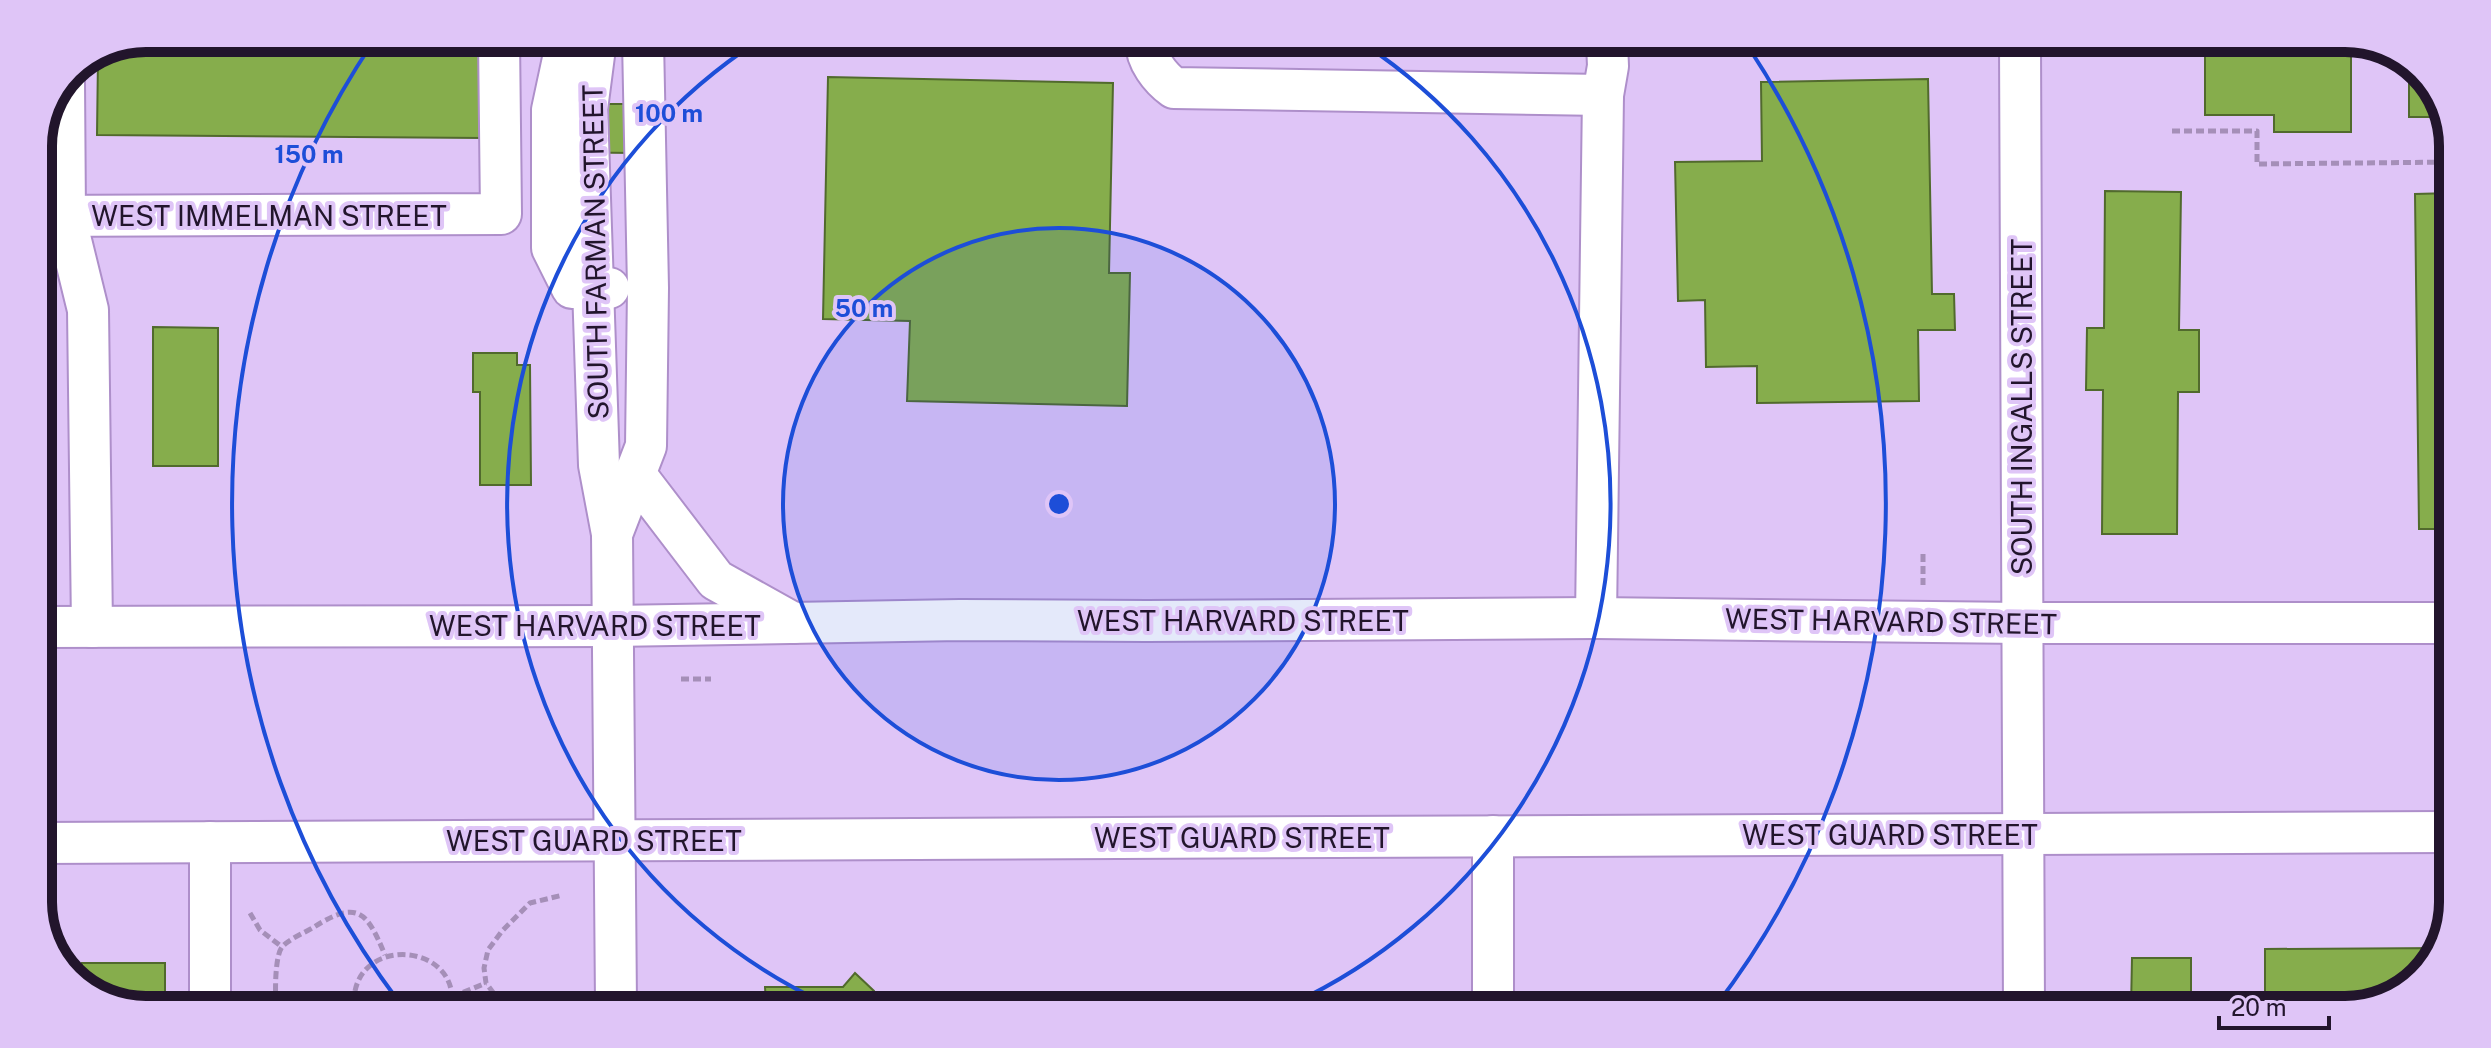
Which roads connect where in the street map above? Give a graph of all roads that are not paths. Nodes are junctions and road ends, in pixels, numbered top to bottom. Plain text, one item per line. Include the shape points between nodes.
1 (499, 52) edge
2 (564, 52) edge
3 (579, 52) edge
4 (594, 52) edge
5 (643, 52) edge
6 (1148, 52) edge
7 (1607, 52) edge
8 (2020, 52) edge
9 (1603, 95) junction
10 (62, 105) edge
11 (52, 216) edge
12 (582, 288) junction
13 (648, 288) junction
14 (617, 470) junction
15 (1596, 618) junction
16 (793, 623) junction
17 (2022, 623) junction
18 (2439, 623) edge
19 (613, 626) junction
20 (52, 627) edge
21 (92, 627) junction
22 (2439, 832) edge
23 (2023, 833) junction
24 (1493, 836) junction
25 (615, 840) junction
26 (210, 842) junction
27 (52, 843) edge
28 (210, 996) edge
29 (616, 996) edge
30 (1493, 996) edge
31 (2024, 996) edge

1 - 11 street, WEST IMMELMAN STREET via 501,214
2 - 12 street, SOUTH FARMAN STREET via 552,110 552,248
3 - 12 street, SOUTH FARMAN STREET via 571,108
4 - 12 street, SOUTH FARMAN STREET via 587,109
5 - 13 street, SOUTH FARMAN STREET
6 - 9 street via 1161,78 1174,88
7 - 9 street
8 - 17 street, SOUTH INGALLS STREET
9 - 15 street
10 - 11 street
11 - 21 street via 88,310
12 - 13 street
12 - 14 street, SOUTH FARMAN STREET
13 - 14 street, SOUTH FARMAN STREET via 646,446
14 - 16 street via 716,580
14 - 19 street, SOUTH FARMAN STREET
15 - 16 street, WEST HARVARD STREET
15 - 17 street, WEST HARVARD STREET
16 - 19 street, WEST HARVARD STREET
17 - 18 street, WEST HARVARD STREET
17 - 23 street, SOUTH INGALLS STREET
19 - 21 street, WEST HARVARD STREET
19 - 25 street, SOUTH FARMAN STREET
20 - 21 street, WEST HARVARD STREET
22 - 23 street, WEST GUARD STREET
23 - 24 street, WEST GUARD STREET
23 - 31 street, SOUTH INGALLS STREET
24 - 25 street, WEST GUARD STREET
24 - 30 street
25 - 26 street, WEST GUARD STREET
25 - 29 street, SOUTH FARMAN STREET
26 - 27 street, WEST GUARD STREET
26 - 28 street

